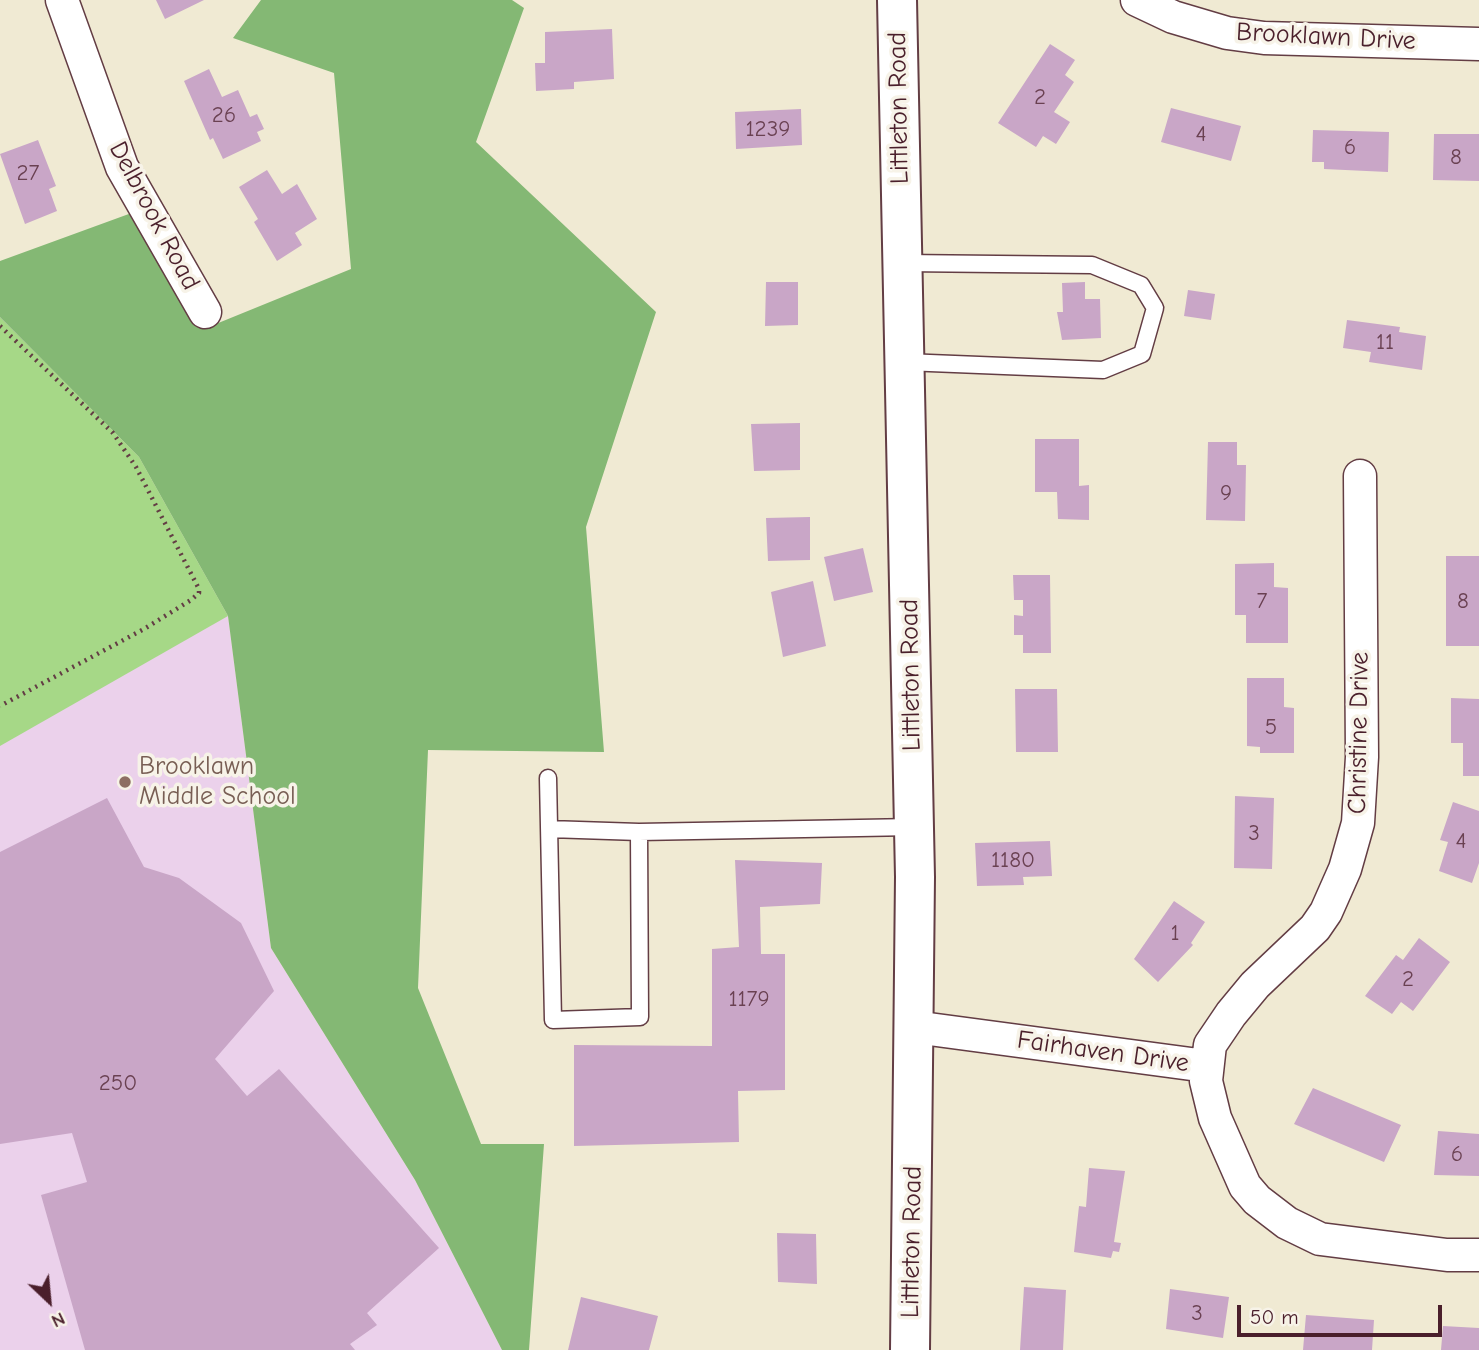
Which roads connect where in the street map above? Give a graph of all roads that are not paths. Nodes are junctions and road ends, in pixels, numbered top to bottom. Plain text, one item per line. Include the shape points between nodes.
1 (62, 0) edge
2 (923, 0) edge
3 (1137, 0) edge
4 (898, 16) edge
5 (1479, 44) edge
6 (902, 263) junction
7 (205, 312) dead end
8 (905, 362) junction
9 (1360, 476) dead end
10 (548, 778) dead end
11 (914, 827) junction
12 (549, 829) junction
13 (639, 832) junction
14 (914, 1027) junction
15 (1206, 1066) junction
16 (1479, 1255) edge
17 (910, 1350) edge

1 - 7 street, Delbrook Road via 122,167
2 - 4 main road
3 - 5 street, Brooklawn Drive via 1173,17 1264,38
4 - 6 main road, Littleton Road
6 - 8 main road, Littleton Road
6 - 8 lane via 1092,265 1141,285 1155,308 1142,354 1104,370
8 - 11 main road, Littleton Road
9 - 15 street, Christine Drive via 1362,757 1358,823 1326,912 1231,1014 1210,1045
10 - 12 lane
11 - 13 lane
11 - 14 main road, Littleton Road
12 - 13 lane
12 - 13 lane via 552,1020 640,1017
14 - 15 street, Fairhaven Drive
14 - 17 main road, Littleton Road
15 - 16 street, Fairhaven Drive via 1215,1118 1245,1186 1287,1223 1320,1239

